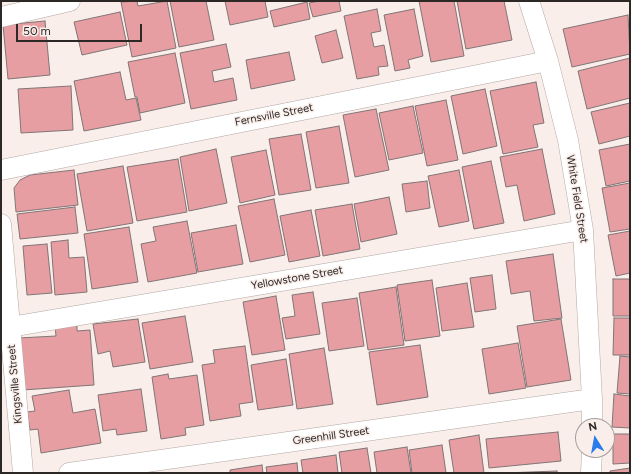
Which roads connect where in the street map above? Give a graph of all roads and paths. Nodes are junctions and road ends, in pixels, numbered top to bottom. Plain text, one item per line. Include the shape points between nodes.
1 (70, 1) edge
2 (529, 1) edge
3 (1, 17) edge
4 (548, 61) junction
5 (1, 170) edge
6 (1, 224) edge
7 (583, 230) junction
8 (10, 327) junction
9 (592, 399) junction
10 (592, 418) edge
11 (592, 458) edge
12 (23, 473) edge
13 (69, 473) edge
14 (591, 473) edge

1 - 3 street
2 - 4 street, White Field Street
4 - 5 street, Fernsville Street
4 - 7 street, White Field Street via 568,140
6 - 8 street, Kingsville Street
7 - 8 street, Yellowstone Street
7 - 9 street, White Field Street
8 - 12 street, Kingsville Street
9 - 10 street, White Field Street
9 - 13 street, Greenhill Street
11 - 14 street

